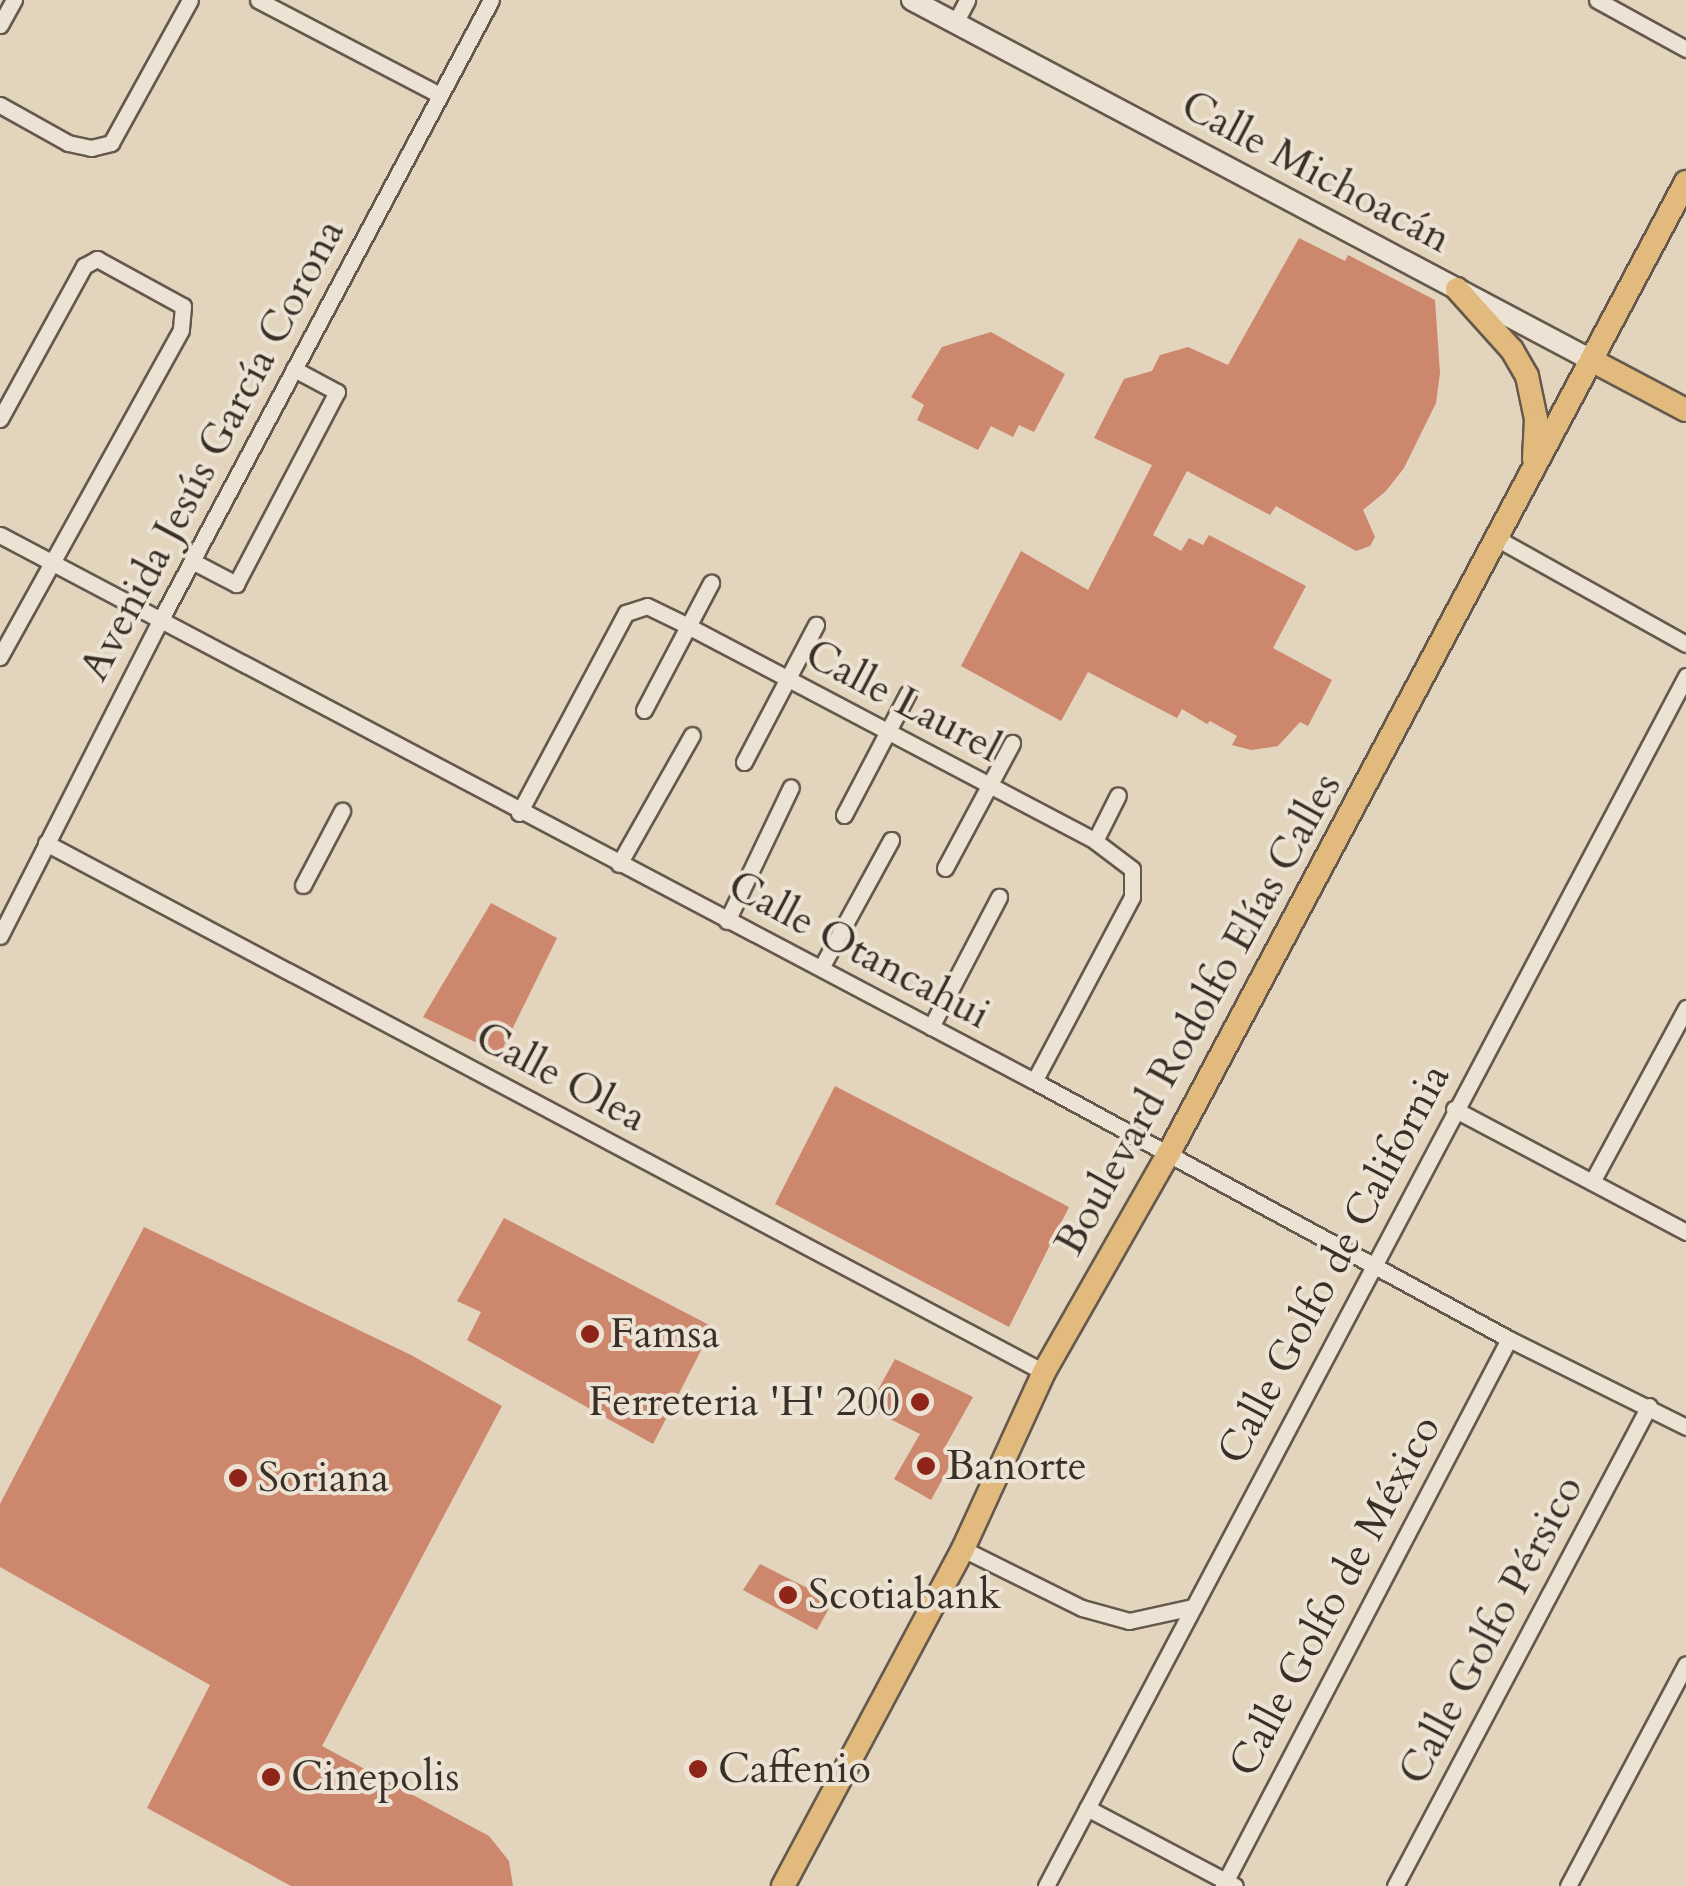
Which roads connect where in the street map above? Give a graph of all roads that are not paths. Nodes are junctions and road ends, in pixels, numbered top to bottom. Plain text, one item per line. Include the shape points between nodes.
1 (14, 0) edge
2 (190, 0) edge
3 (258, 0) edge
4 (491, 0) edge
5 (912, 0) edge
6 (966, 0) edge
7 (1597, 0) edge
8 (954, 23) junction
9 (0, 25) edge
10 (1686, 48) edge
11 (440, 95) junction
12 (0, 105) edge
13 (1686, 182) edge
14 (1457, 289) junction
15 (1591, 360) junction
16 (294, 369) junction
17 (1686, 410) edge
18 (0, 419) edge
19 (1530, 476) junction
20 (0, 535) edge
21 (1498, 539) junction
22 (192, 561) junction
23 (53, 562) junction
24 (711, 583) dead end
25 (162, 618) junction
26 (816, 624) dead end
27 (686, 625) junction
28 (1686, 644) edge
29 (0, 657) edge
30 (1686, 676) edge
31 (787, 678) junction
32 (908, 692) dead end
33 (644, 710) dead end
34 (887, 731) junction
35 (692, 735) dead end
36 (1012, 744) dead end
37 (744, 762) dead end
38 (988, 786) junction
39 (791, 787) dead end
40 (1118, 795) dead end
41 (342, 811) dead end
42 (519, 813) junction
43 (844, 815) dead end
44 (892, 840) dead end
45 (1094, 841) junction
46 (46, 843) junction
47 (619, 864) junction
48 (944, 868) dead end
49 (303, 886) dead end
50 (999, 897) dead end
51 (727, 921) junction
52 (0, 936) edge
53 (820, 968) junction
54 (1686, 1008) edge
55 (931, 1027) junction
56 (1034, 1081) junction
57 (1454, 1109) junction
58 (1169, 1153) junction
59 (1592, 1182) junction
60 (1686, 1232) edge
61 (1374, 1262) junction
62 (1509, 1338) junction
63 (1044, 1372) junction
64 (1649, 1406) junction
65 (1686, 1427) edge
66 (963, 1549) junction
67 (1193, 1607) junction
68 (1686, 1664) edge
69 (1087, 1808) junction
70 (1228, 1884) edge
71 (784, 1886) edge
72 (1046, 1886) edge
73 (1394, 1886) edge
74 (1568, 1886) edge

1 - 9 street
2 - 12 street via 116,140 92,148 68,143
3 - 11 street
4 - 11 street, Avenida Jesús García Corona
5 - 8 main road, Calle Michoacán
6 - 8 street
7 - 10 street
8 - 14 main road, Calle Michoacán
11 - 16 street, Avenida Jesús García Corona
13 - 15 main road, Boulevard Rodolfo Elías Calles
14 - 15 main road, Calle Michoacán
14 - 19 main road via 1512,350 1526,376 1536,419
15 - 17 main road, Calle Michoacán
15 - 19 main road, Boulevard Rodolfo Elías Calles
16 - 22 street, Avenida Jesús García Corona
16 - 22 street via 337,392 236,584
18 - 23 street via 76,275 97,259 178,299 185,317
19 - 21 main road, Boulevard Rodolfo Elías Calles
20 - 23 street, Calle Otancahui
21 - 28 street
21 - 58 main road, Boulevard Rodolfo Elías Calles
22 - 25 street, Avenida Jesús García Corona
23 - 25 street, Calle Otancahui
23 - 29 street
24 - 27 street
25 - 42 street, Calle Otancahui
25 - 46 street, Avenida Jesús García Corona
26 - 31 street
27 - 31 street, Calle Laurel
27 - 33 street
27 - 42 street, Calle Laurel via 647,606 626,613
30 - 57 street, Calle Golfo de California
31 - 34 street, Calle Laurel
31 - 37 street
32 - 34 street
34 - 38 street, Calle Laurel
34 - 43 street
35 - 47 street
36 - 38 street
38 - 45 street, Calle Laurel
38 - 48 street
39 - 51 street
40 - 45 street
41 - 49 street
42 - 47 street, Calle Otancahui
44 - 53 street
45 - 56 street, Calle Laurel via 1132,870 1132,897
46 - 52 street, Avenida Jesús García Corona
46 - 63 street, Calle Olea
47 - 51 street, Calle Otancahui
50 - 55 street
51 - 53 street, Calle Otancahui
53 - 55 street, Calle Otancahui
54 - 59 street
55 - 56 street, Calle Otancahui
56 - 58 street, Calle Otancahui
57 - 59 street
57 - 61 street, Calle Golfo de California
58 - 61 street, Calle Otancahui
58 - 63 main road, Boulevard Rodolfo Elías Calles
59 - 60 street
61 - 62 street, Calle Otancahui
61 - 67 street, Calle Golfo de California
62 - 64 street, Calle Otancahui
62 - 70 street, Calle Golfo de México
63 - 66 main road, Boulevard Rodolfo Elías Calles
64 - 65 street, Calle Otancahui
64 - 73 street, Calle Golfo Pérsico
66 - 67 street via 1082,1608 1129,1621
66 - 71 main road, Boulevard Rodolfo Elías Calles
67 - 69 street, Calle Golfo de California
68 - 74 street
69 - 70 street
69 - 72 street, Calle Golfo de California

